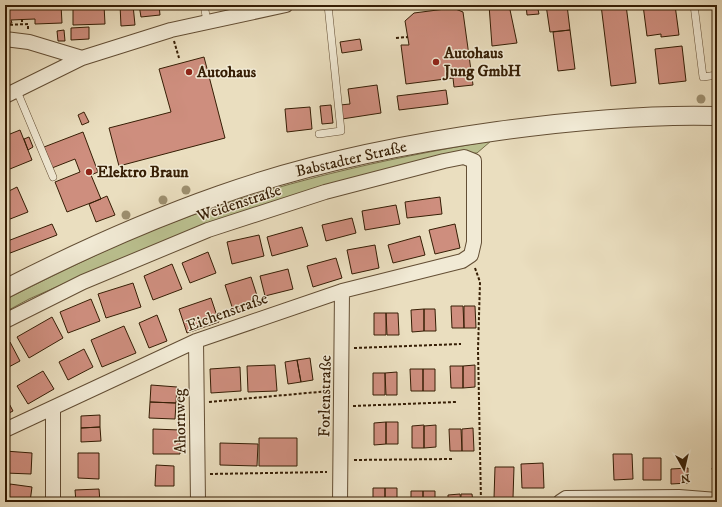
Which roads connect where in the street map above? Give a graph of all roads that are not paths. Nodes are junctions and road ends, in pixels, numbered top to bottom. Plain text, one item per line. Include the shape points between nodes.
1 (204, 5) edge
2 (280, 5) edge
3 (328, 5) edge
4 (694, 5) edge
5 (207, 21) junction
6 (5, 39) edge
7 (82, 58) junction
8 (717, 75) edge
9 (11, 93) edge
10 (717, 116) edge
11 (319, 134) dead end
12 (53, 177) dead end
13 (471, 255) joint
14 (5, 289) edge
15 (342, 290) junction
16 (5, 321) edge
17 (196, 341) junction
18 (53, 408) junction
19 (5, 430) edge
20 (637, 499) edge
21 (717, 500) edge
22 (53, 502) edge
23 (198, 502) edge
24 (340, 502) edge
25 (560, 502) edge

1 - 5 lane
2 - 5 street
3 - 11 lane via 341,131
4 - 8 lane via 703,77
5 - 7 street
6 - 7 street via 28,42
7 - 9 street
9 - 12 lane
10 - 14 street, Babstadter Straße via 675,115 594,119 458,137 342,160 220,195 126,232
13 - 15 street, Eichenstraße via 462,262
13 - 16 street, Weidenstraße via 474,242 474,161 464,157 326,192 208,230 83,282
15 - 17 street, Eichenstraße
15 - 24 street, Forlenstraße
17 - 18 street, Eichenstraße
17 - 23 street, Ahornweg
18 - 19 street, Eichenstraße
18 - 22 street
20 - 21 street
20 - 25 street via 566,498

